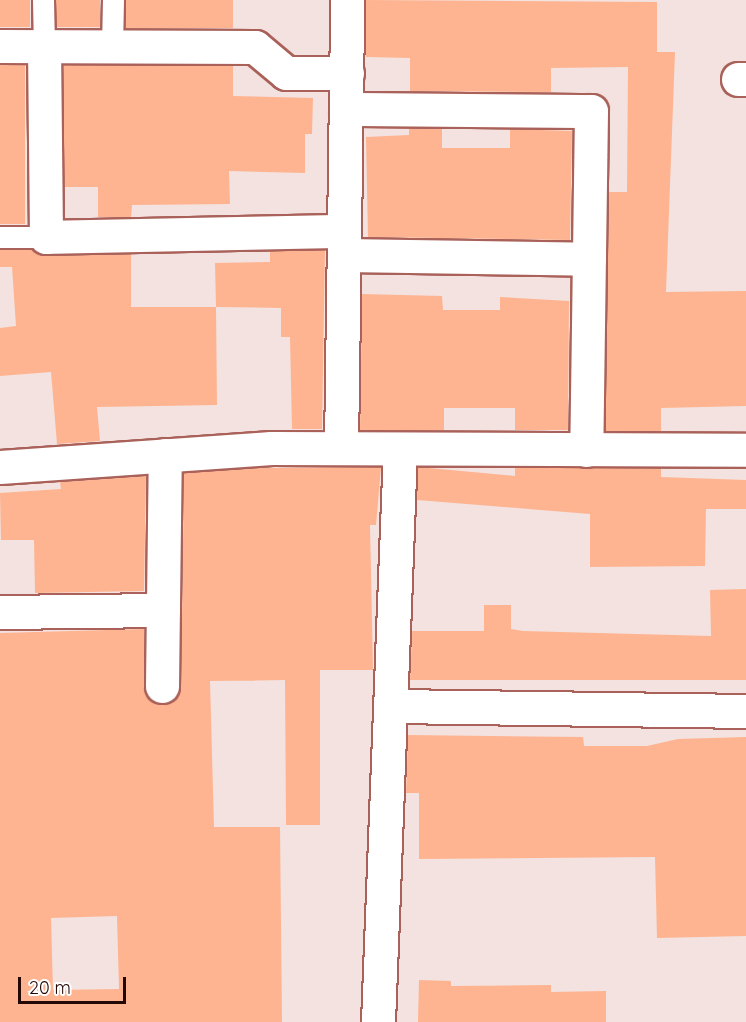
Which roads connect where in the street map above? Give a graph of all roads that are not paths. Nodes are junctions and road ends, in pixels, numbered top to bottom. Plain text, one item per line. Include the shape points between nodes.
1 (43, 0) edge
2 (113, 0) edge
3 (347, 0) edge
4 (0, 46) edge
5 (44, 46) junction
6 (112, 47) junction
7 (346, 73) junction
8 (346, 109) junction
9 (0, 237) edge
10 (46, 237) junction
11 (344, 243) junction
12 (589, 259) junction
13 (341, 448) junction
14 (400, 449) junction
15 (586, 450) junction
16 (746, 450) edge
17 (165, 455) junction
18 (0, 467) edge
19 (163, 610) junction
20 (0, 612) edge
21 (162, 686) dead end
22 (392, 706) junction
23 (746, 711) edge
24 (378, 1022) edge

1 - 5 lane
2 - 6 lane
3 - 7 street
4 - 5 street
5 - 6 street
5 - 10 street
6 - 7 street via 255,47 286,73
7 - 8 street
8 - 11 street
8 - 12 street via 591,111
9 - 10 lane
10 - 11 street
11 - 12 street
11 - 13 street
12 - 15 street
13 - 14 street
13 - 17 street
14 - 15 street
14 - 22 street
15 - 16 street
17 - 18 street
17 - 19 street
19 - 20 street
19 - 21 street
22 - 23 street
22 - 24 street

